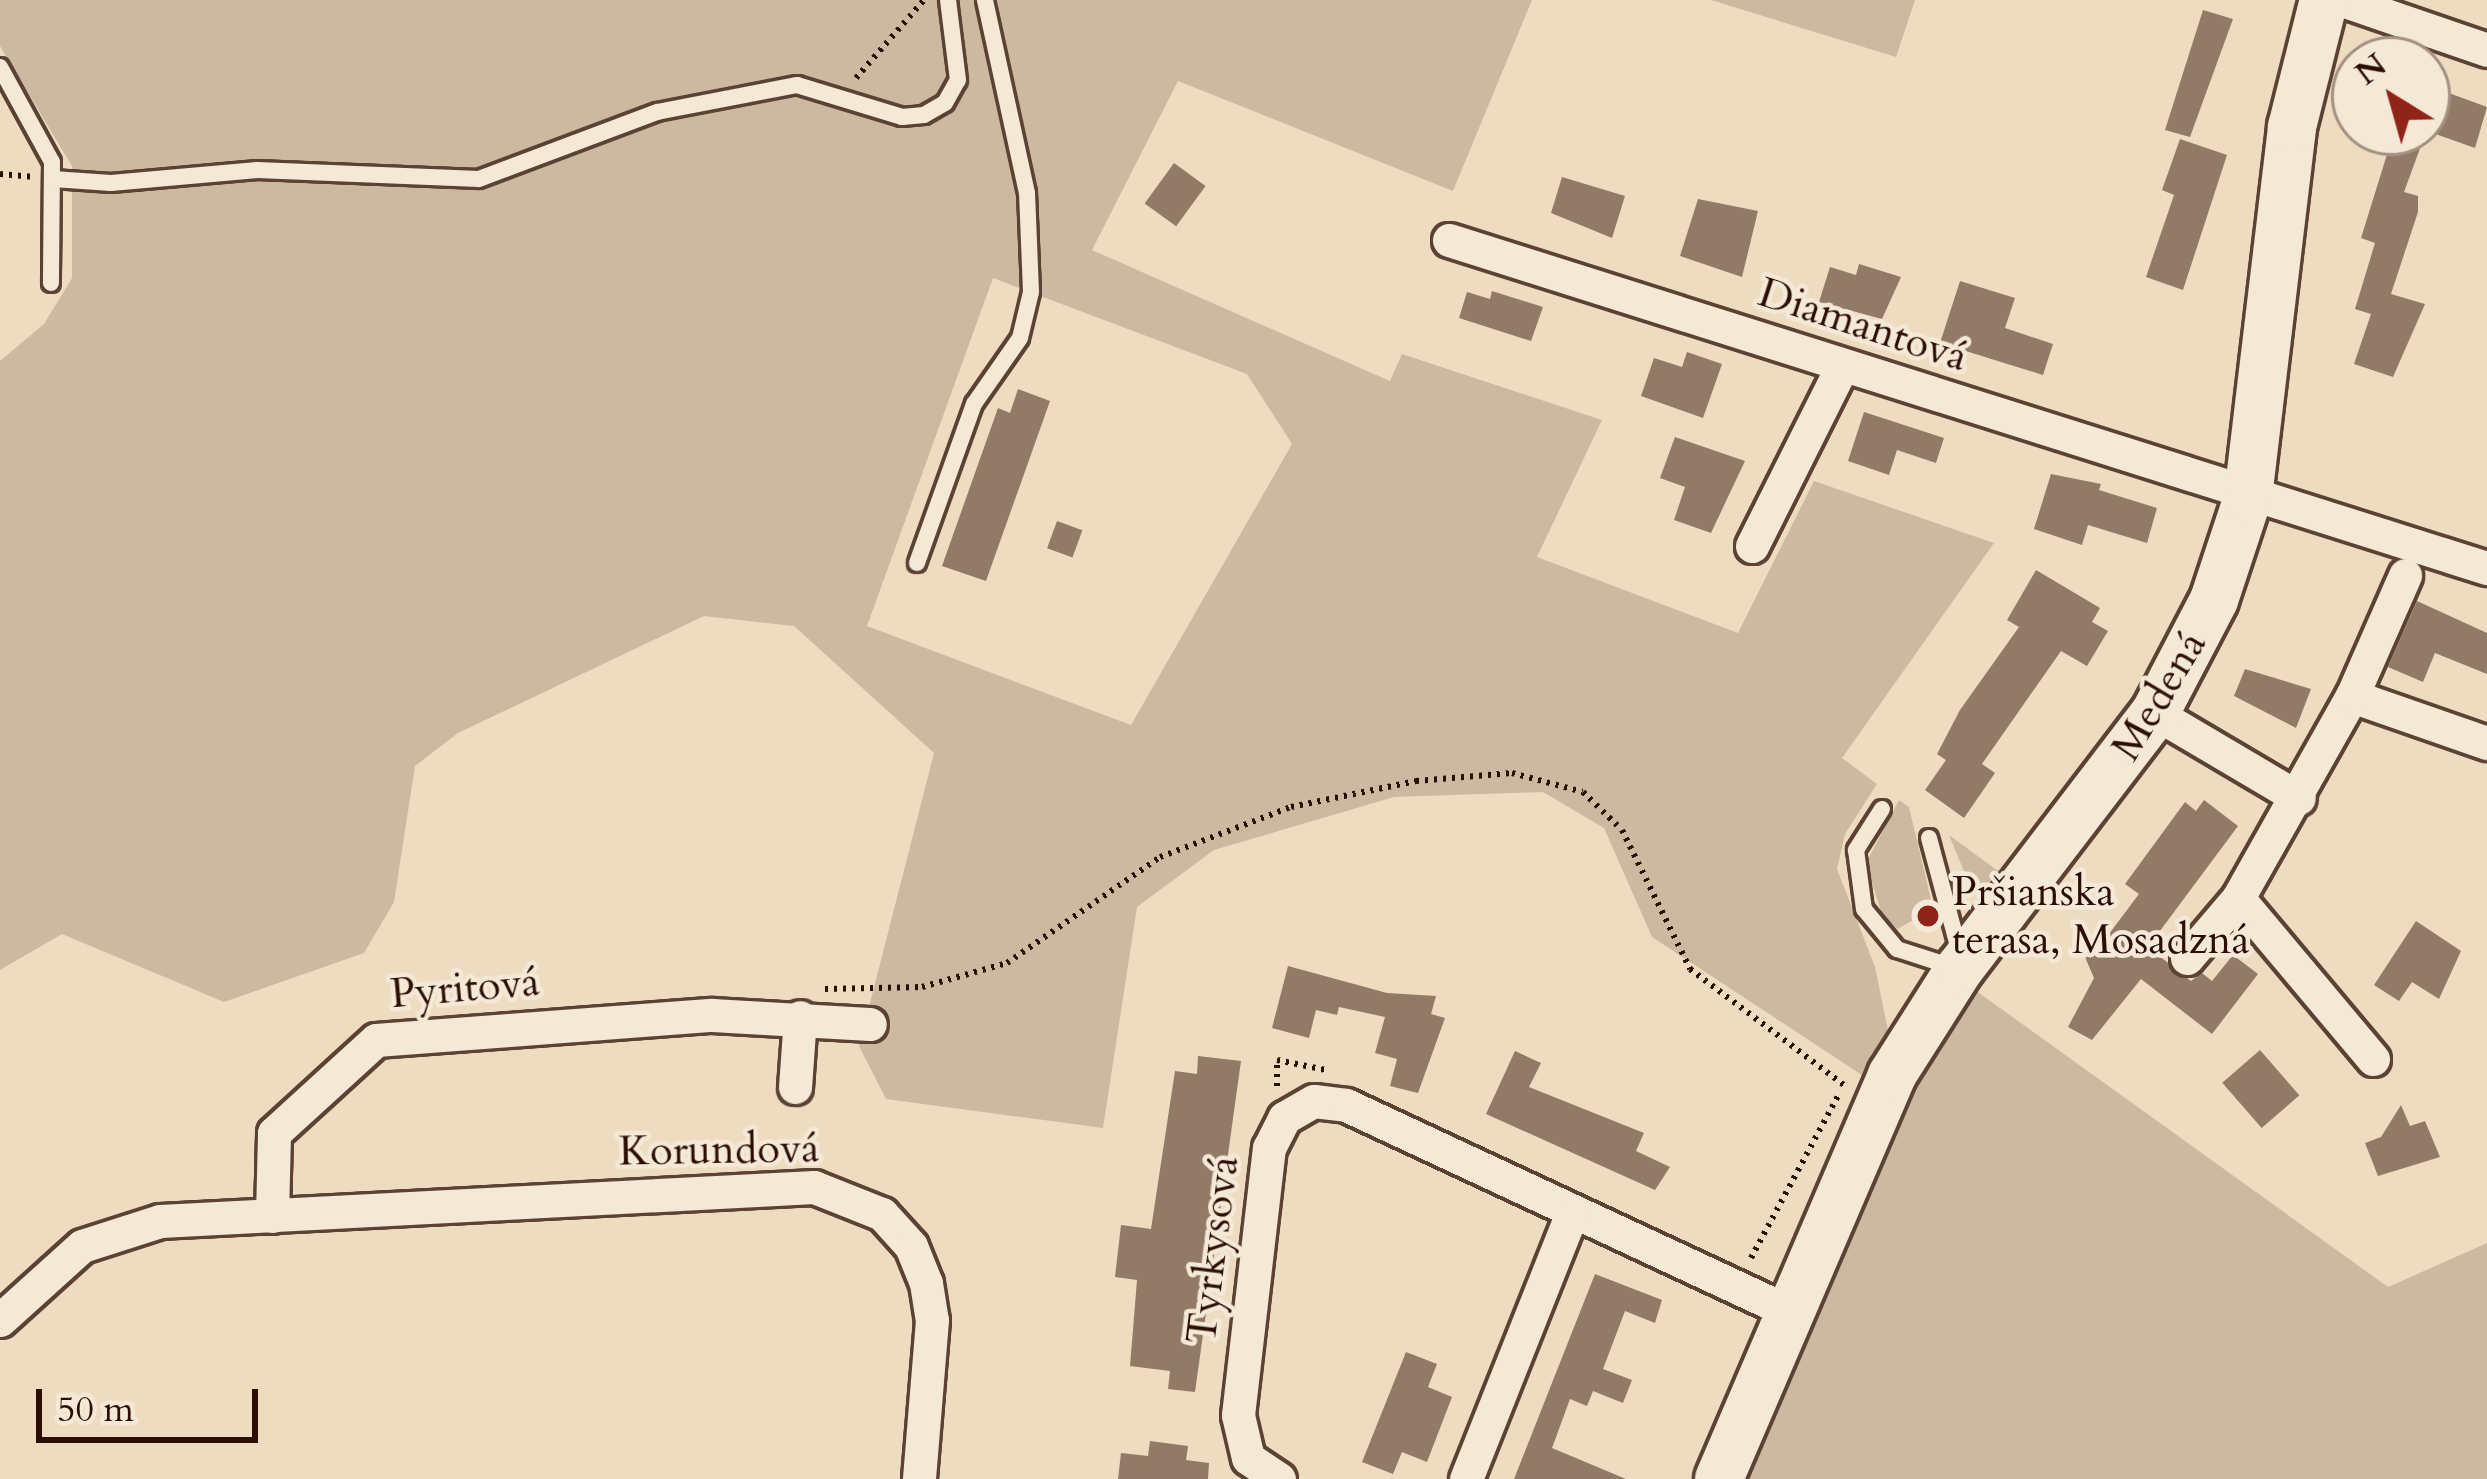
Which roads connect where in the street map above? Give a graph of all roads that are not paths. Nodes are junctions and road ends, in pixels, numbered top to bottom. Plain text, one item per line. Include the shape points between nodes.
1 (948, 0) edge
2 (985, 0) edge
3 (2324, 0) edge
4 (2342, 0) edge
5 (2487, 50) edge
6 (0, 68) edge
7 (53, 179) junction
8 (1450, 240) dead end
9 (51, 283) dead end
10 (1842, 366) junction
11 (2248, 496) junction
12 (1751, 546) dead end
13 (917, 563) dead end
14 (2487, 568) edge
15 (2405, 574) dead end
16 (2352, 696) junction
17 (2156, 713) junction
18 (2487, 742) edge
19 (2299, 798) junction
20 (1882, 809) dead end
21 (1929, 838) dead end
22 (2238, 898) junction
23 (2187, 958) dead end
24 (1960, 968) junction
25 (803, 1005) junction
26 (870, 1024) dead end
27 (2373, 1059) dead end
28 (795, 1087) dead end
29 (1572, 1212) junction
30 (272, 1216) junction
31 (1786, 1310) junction
32 (0, 1320) edge
33 (919, 1479) edge
34 (1279, 1479) edge
35 (1466, 1479) edge
36 (1719, 1479) edge

1 - 7 lane via 958,80 945,103 902,117 797,85 657,112 479,179 295,170 111,183
2 - 13 lane via 1027,193 1030,292 1020,338 974,404
3 - 11 street, Medená via 2292,127
4 - 5 street
6 - 7 lane via 52,162
7 - 9 lane
8 - 10 street, Diamantová
10 - 11 street, Diamantová
10 - 12 street
11 - 14 street, Diamantová
11 - 17 street, Medená via 2214,600
15 - 16 street
16 - 18 street
16 - 19 street
17 - 19 street
17 - 24 street, Medená
19 - 22 street
20 - 24 lane via 1856,850 1864,909 1897,950 1927,965
21 - 24 lane via 1957,926
22 - 23 street
22 - 27 street
24 - 31 street, Medená via 1892,1075
25 - 26 street, Pyritová
25 - 28 street
25 - 30 street, Pyritová via 376,1040 274,1133
29 - 31 street, Tyrkysová
29 - 34 street, Tyrkysová via 1346,1106 1314,1101 1284,1118 1270,1148 1238,1432 1247,1458
29 - 35 street
30 - 32 street via 120,1230 48,1270
30 - 33 street, Korundová via 771,1186 849,1195 896,1230 926,1283 932,1320
31 - 36 street, Medená

